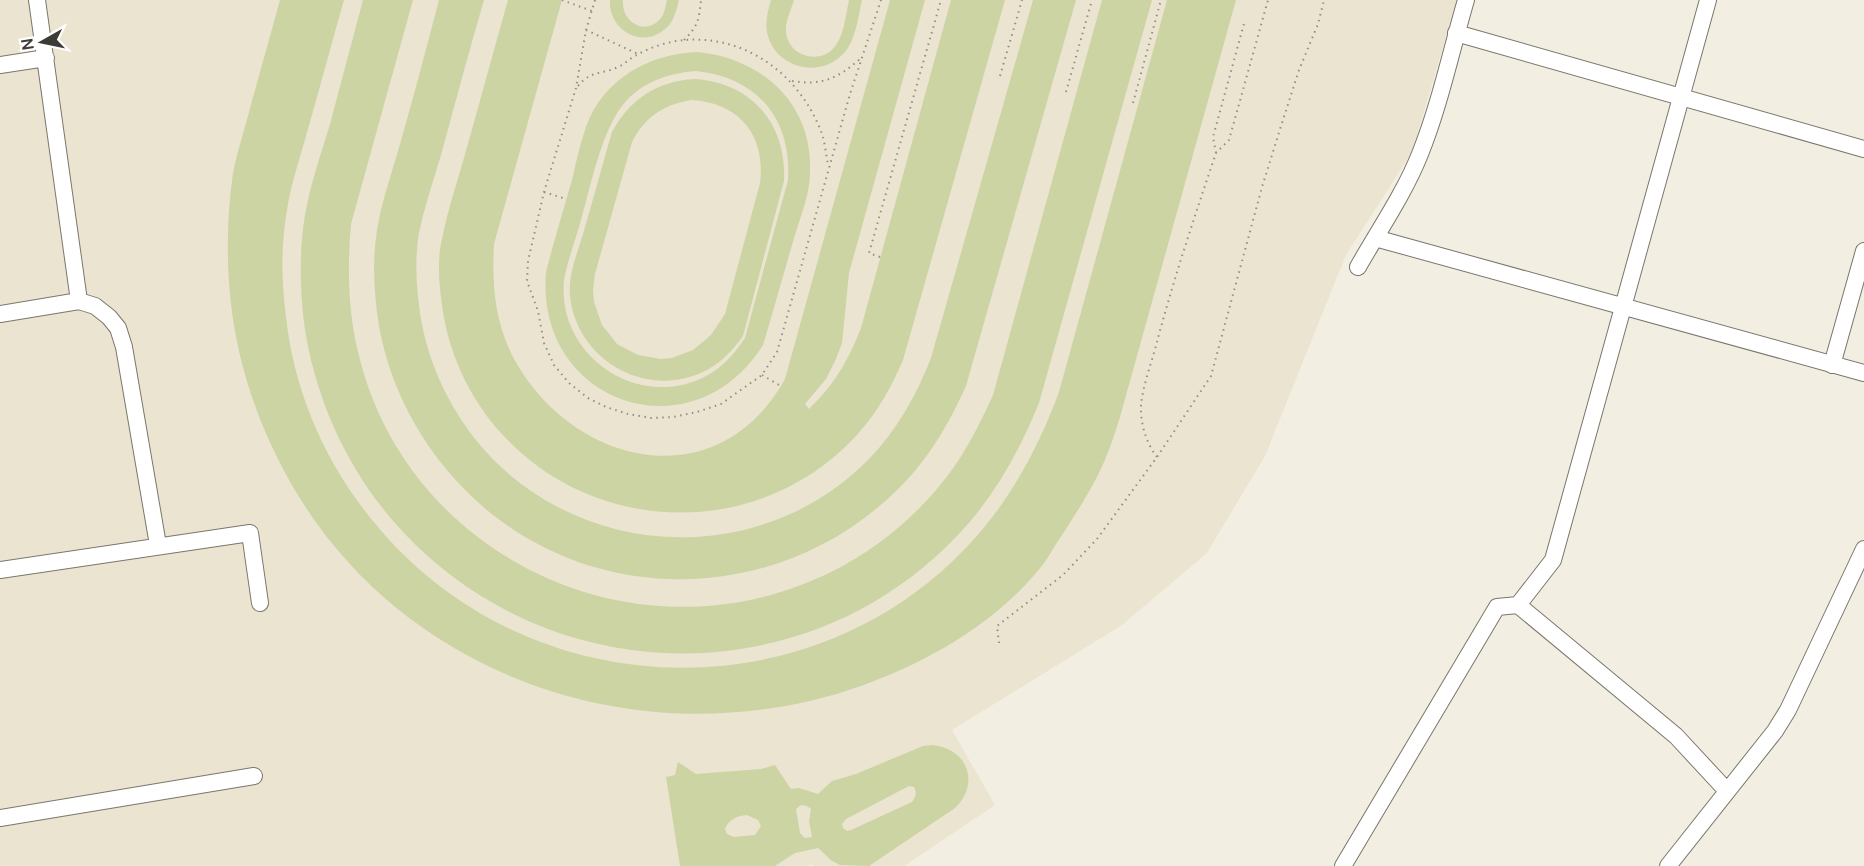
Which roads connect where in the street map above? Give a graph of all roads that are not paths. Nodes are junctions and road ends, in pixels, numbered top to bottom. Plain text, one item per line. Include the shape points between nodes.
1 (37, 0) edge
2 (1466, 0) edge
3 (1708, 0) edge
4 (1456, 33) junction
5 (46, 58) junction
6 (0, 65) edge
7 (1681, 96) junction
8 (1864, 149) edge
9 (1375, 238) junction
10 (1864, 251) edge
11 (1358, 267) dead end
12 (79, 301) junction
13 (1625, 308) junction
14 (0, 314) edge
15 (1832, 365) junction
16 (1864, 374) edge
17 (158, 545) junction
18 (1864, 549) edge
19 (0, 570) edge
20 (260, 603) dead end
21 (1518, 605) junction
22 (255, 776) dead end
23 (1727, 791) junction
24 (0, 818) edge
25 (1672, 865) edge
26 (1343, 866) edge

1 - 5 street
2 - 4 street
3 - 7 street
4 - 7 street
4 - 9 street via 1420,154
5 - 6 street
5 - 12 street
7 - 8 street
7 - 13 street
9 - 11 street
9 - 13 street
10 - 15 street
12 - 14 street
12 - 17 street via 110,317 118,328
13 - 15 street
13 - 21 street via 1553,560
15 - 16 street
17 - 19 street
17 - 20 street via 250,532
18 - 23 street via 1788,710
21 - 23 street via 1676,736
21 - 26 street via 1497,607
22 - 24 street
23 - 25 street

